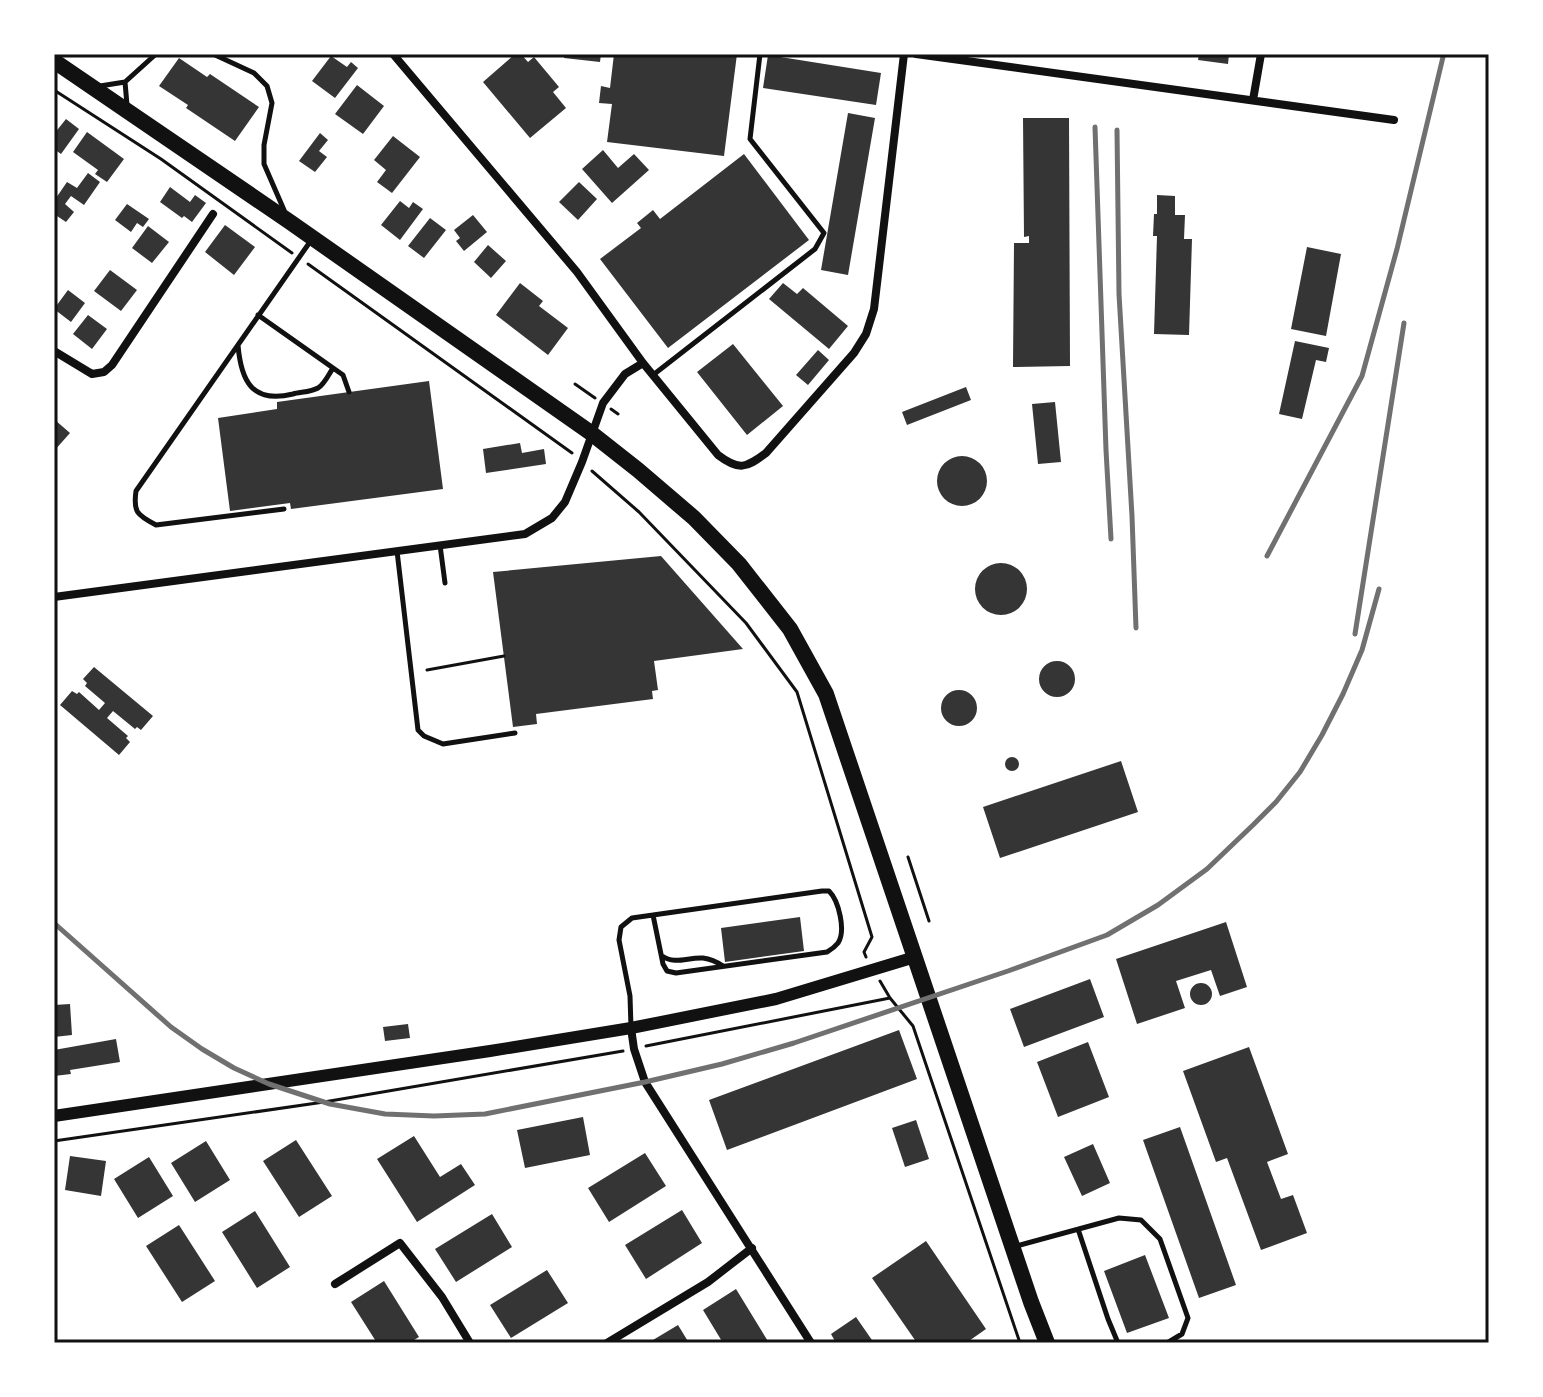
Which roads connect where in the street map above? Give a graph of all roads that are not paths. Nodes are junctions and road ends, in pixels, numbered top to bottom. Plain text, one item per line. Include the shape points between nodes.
1 (156, 54) edge
2 (213, 54) edge
3 (393, 54) edge
4 (760, 54) edge
5 (904, 54) edge
6 (916, 54) edge
7 (1261, 54) edge
8 (54, 61) edge
9 (125, 82) junction
10 (93, 87) junction
11 (1253, 100) junction
12 (128, 111) junction
13 (1394, 120) dead end
14 (213, 214) dead end
15 (290, 222) junction
16 (312, 238) junction
17 (258, 315) junction
18 (238, 344) junction
19 (54, 351) edge
20 (643, 363) junction
21 (333, 368) junction
22 (653, 375) junction
23 (349, 392) dead end
24 (591, 433) junction
25 (284, 509) dead end
26 (440, 545) junction
27 (397, 551) junction
28 (445, 583) dead end
29 (54, 597) edge
30 (515, 733) dead end
31 (653, 915) junction
32 (661, 955) junction
33 (915, 957) junction
34 (723, 966) junction
35 (631, 1028) junction
36 (54, 1116) edge
37 (1078, 1229) junction
38 (1013, 1247) junction
39 (752, 1248) junction
40 (335, 1284) dead end
41 (470, 1343) edge
42 (607, 1343) edge
43 (811, 1343) edge
44 (1047, 1343) edge
45 (1118, 1343) edge
46 (1167, 1343) edge

1 - 9 lane
2 - 15 lane via 254,73 267,86 272,103 264,164
3 - 20 street via 577,272
4 - 22 lane via 750,139 824,233 815,249
5 - 22 street via 874,309 854,353 766,453 740,467 718,455
6 - 11 street
7 - 11 street
8 - 10 main road
9 - 10 lane
9 - 12 lane
10 - 12 main road
11 - 13 street
12 - 15 main road
14 - 19 street via 104,372 92,374
15 - 16 main road
16 - 17 lane
16 - 24 main road
17 - 18 lane
17 - 21 lane
18 - 21 lane via 245,380 258,394 279,397 319,388
18 - 25 lane via 136,491 134,506 156,525
20 - 22 street
20 - 24 street via 625,374 603,403
21 - 23 lane via 343,375
24 - 26 street via 565,502 552,518 525,534
24 - 33 main road via 694,518 790,629 826,694
26 - 27 street
26 - 28 lane
27 - 29 street
27 - 30 lane via 418,730 443,744
31 - 32 lane
31 - 34 lane via 822,891 829,891 837,902 842,934 827,952
31 - 35 lane via 632,918 621,927
32 - 34 lane via 672,962 701,958
32 - 34 lane via 667,971 676,973
33 - 35 street via 776,999
33 - 38 main road
35 - 36 street
35 - 39 street via 645,1082
37 - 38 lane
37 - 45 lane
37 - 46 lane via 1119,1218 1141,1220 1160,1239 1188,1318 1182,1334
38 - 44 main road
39 - 42 street via 708,1282
39 - 43 street
40 - 41 street via 400,1243

